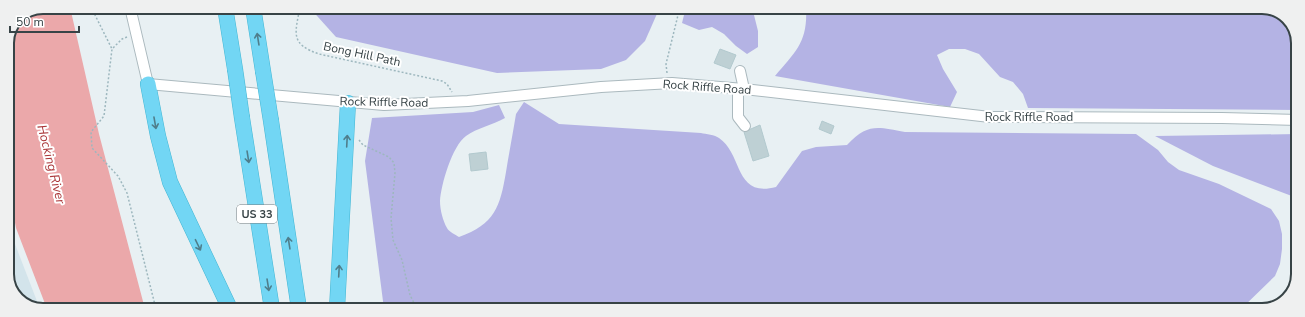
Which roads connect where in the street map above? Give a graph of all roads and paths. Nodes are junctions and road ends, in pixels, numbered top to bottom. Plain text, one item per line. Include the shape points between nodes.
1 (94, 14) edge
2 (132, 14) edge
3 (226, 14) edge
4 (254, 14) edge
5 (299, 14) edge
6 (678, 14) edge
7 (136, 33) junction
8 (112, 49) junction
9 (740, 72) dead end
10 (668, 83) junction
11 (148, 84) junction
12 (741, 89) junction
13 (453, 94) dead end
14 (348, 103) junction
15 (1291, 120) edge
16 (745, 126) dead end
17 (356, 136) dead end
18 (154, 303) edge
19 (227, 303) edge
20 (271, 303) edge
21 (298, 303) edge
22 (337, 303) edge
23 (414, 303) edge

1 - 8 path
2 - 7 street
3 -> 20 highway, US 33, bridge
21 -> 4 highway, US 33, bridge
5 - 13 path, Bong Hill Path via 297,39 305,49 442,81 448,84
6 - 10 path via 666,64
7 - 8 path via 122,39
7 - 11 street
8 - 18 path via 104,116 92,132 92,148 118,176 127,194
9 - 12 street
10 - 12 street, Rock Riffle Road
10 - 14 street, Rock Riffle Road via 601,87 468,101 384,105
11 - 14 street, Rock Riffle Road
11 -> 19 highway via 170,182
12 - 15 street, Rock Riffle Road via 990,117
12 - 16 street via 738,117
22 -> 14 highway
17 - 23 path via 363,145 389,157 394,163 391,218 393,240 402,260

